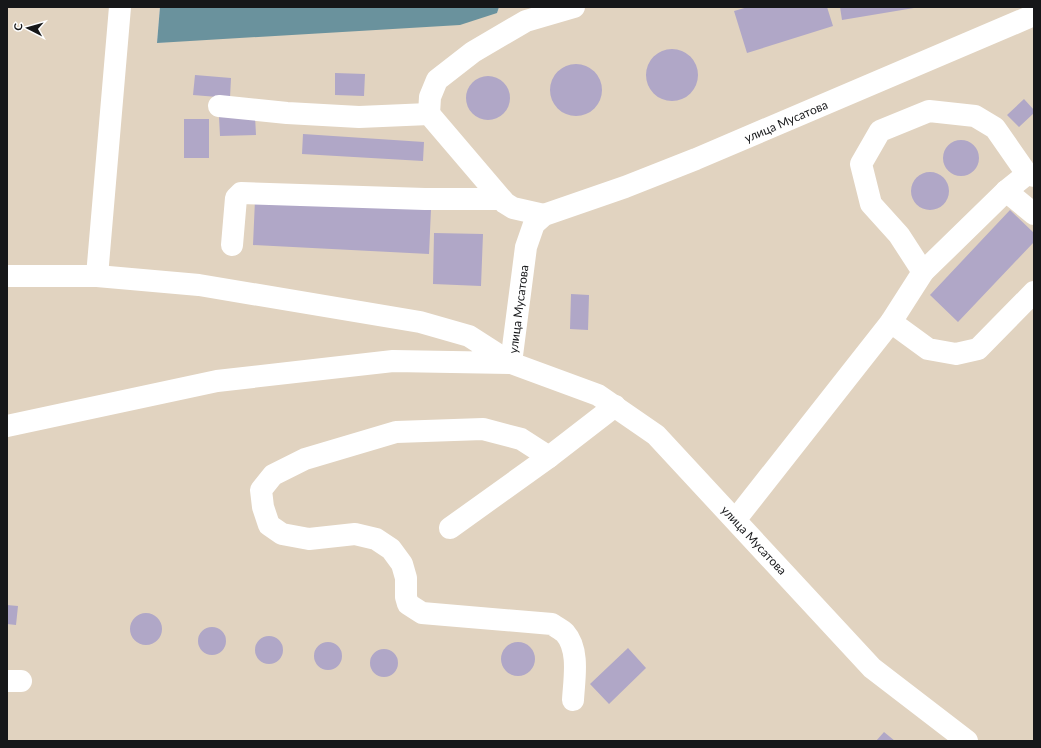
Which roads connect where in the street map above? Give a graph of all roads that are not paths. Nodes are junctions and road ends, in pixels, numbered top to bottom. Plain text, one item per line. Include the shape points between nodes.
1 (120, 7) edge
2 (574, 7) edge
3 (1034, 15) edge
4 (219, 106) dead end
5 (429, 114) junction
6 (1031, 175) edge
7 (1006, 192) junction
8 (500, 199) junction
9 (1034, 214) edge
10 (544, 215) junction
11 (232, 245) dead end
12 (923, 272) junction
13 (7, 276) edge
14 (97, 276) junction
15 (1034, 292) edge
16 (890, 322) junction
17 (511, 363) junction
18 (615, 406) junction
19 (7, 426) edge
20 (548, 457) junction
21 (736, 519) junction
22 (450, 528) dead end
23 (573, 700) dead end
24 (967, 741) edge

1 - 14 lane
2 - 5 lane via 526,21 473,52 437,80 430,97
3 - 10 lane, улица Мусатова via 696,159
4 - 5 lane via 359,117
5 - 8 lane
6 - 7 lane
6 - 12 lane via 995,128 975,116 929,111 880,131 861,164 871,204 899,235
7 - 9 lane
7 - 12 lane
8 - 10 lane via 513,208
8 - 11 lane via 241,193 236,198
10 - 17 lane, улица Мусатова via 534,224 526,247
12 - 16 lane
13 - 14 lane
14 - 17 lane via 199,284 420,322 469,336
15 - 16 lane via 978,350 956,354 928,349
16 - 21 lane
17 - 18 lane, улица Мусатова via 598,394
17 - 19 lane via 394,361 217,381
18 - 20 lane
18 - 21 lane, улица Мусатова via 656,435
20 - 22 lane
20 - 23 lane via 521,439 483,428 396,432 305,459 273,475 261,490 262,507 269,525 282,534 309,539 356,534 376,539 391,549 402,564 408,604 422,613 552,624 565,634 572,646 575,667
21 - 24 lane, улица Мусатова via 872,668

